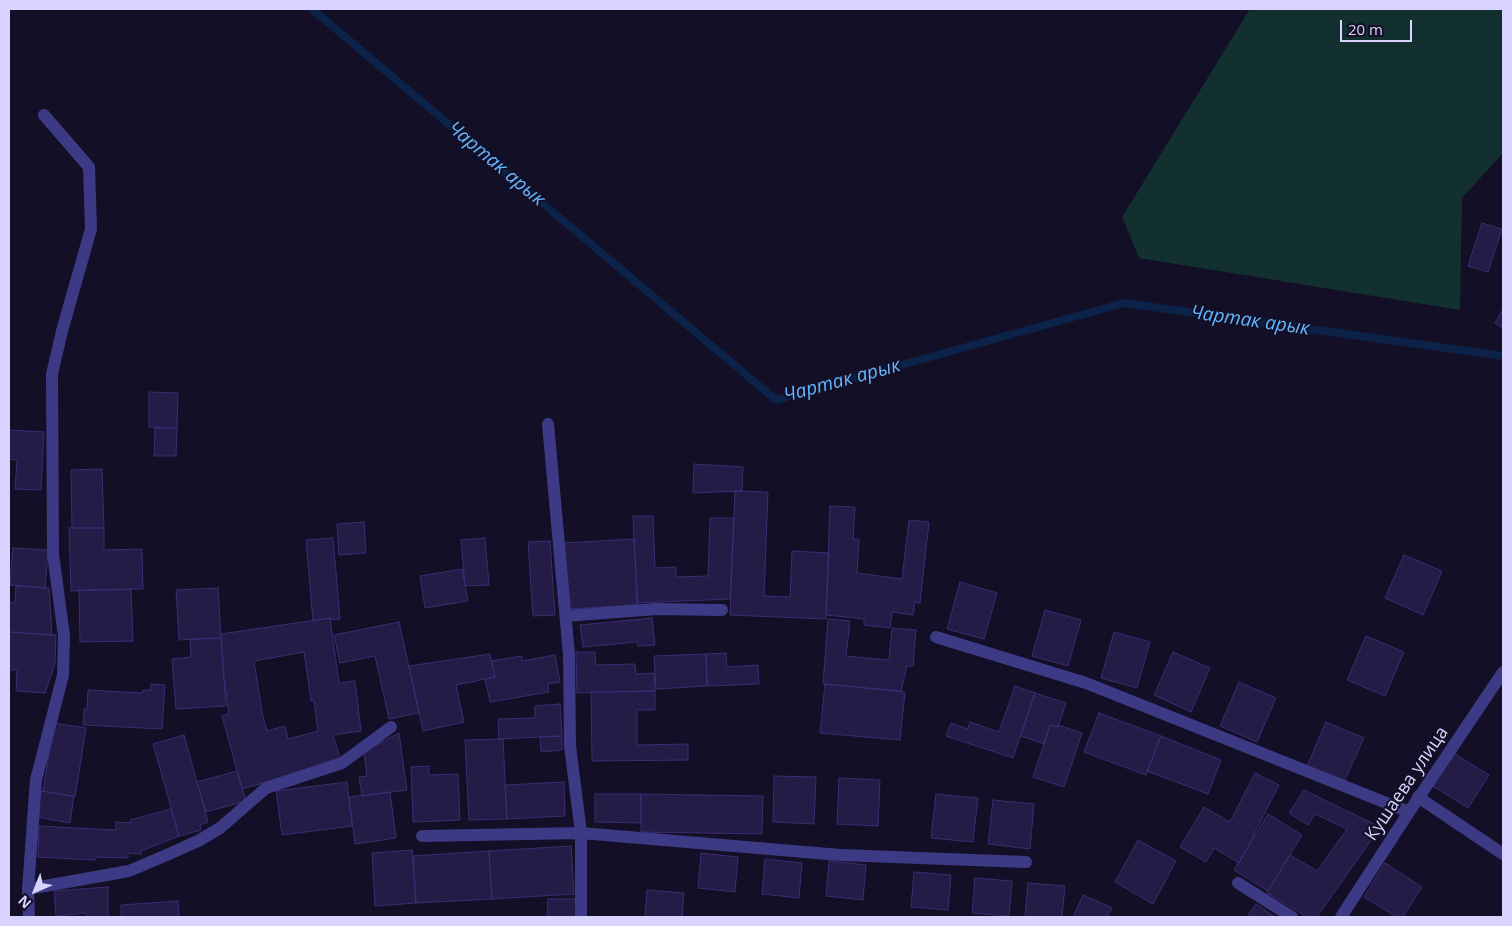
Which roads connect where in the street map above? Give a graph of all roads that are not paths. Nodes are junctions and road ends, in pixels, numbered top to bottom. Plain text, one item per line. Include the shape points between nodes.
1 (44, 115) dead end
2 (548, 424) dead end
3 (722, 610) dead end
4 (566, 616) junction
5 (936, 638) dead end
6 (1503, 672) edge
7 (391, 727) dead end
8 (1418, 797) junction
9 (1408, 812) junction
10 (581, 833) junction
11 (422, 836) dead end
12 (1503, 854) edge
13 (1026, 862) dead end
14 (1238, 883) dead end
15 (28, 889) junction
16 (29, 917) edge
17 (581, 917) edge
18 (1292, 917) edge
19 (1341, 917) edge

1 - 15 street via 89,168 91,229 52,374 53,554 64,636 63,665 36,780
2 - 4 street
3 - 4 street via 656,609
4 - 10 street via 570,746
5 - 9 street via 1086,684
6 - 8 street, Кушаева улица
7 - 15 street via 342,762 266,788 220,828 169,854 129,871
8 - 9 street, Кушаева улица
8 - 12 street
9 - 19 street, Кушаева улица
10 - 11 street
10 - 13 street via 840,854
10 - 17 street
14 - 18 street
15 - 16 street

